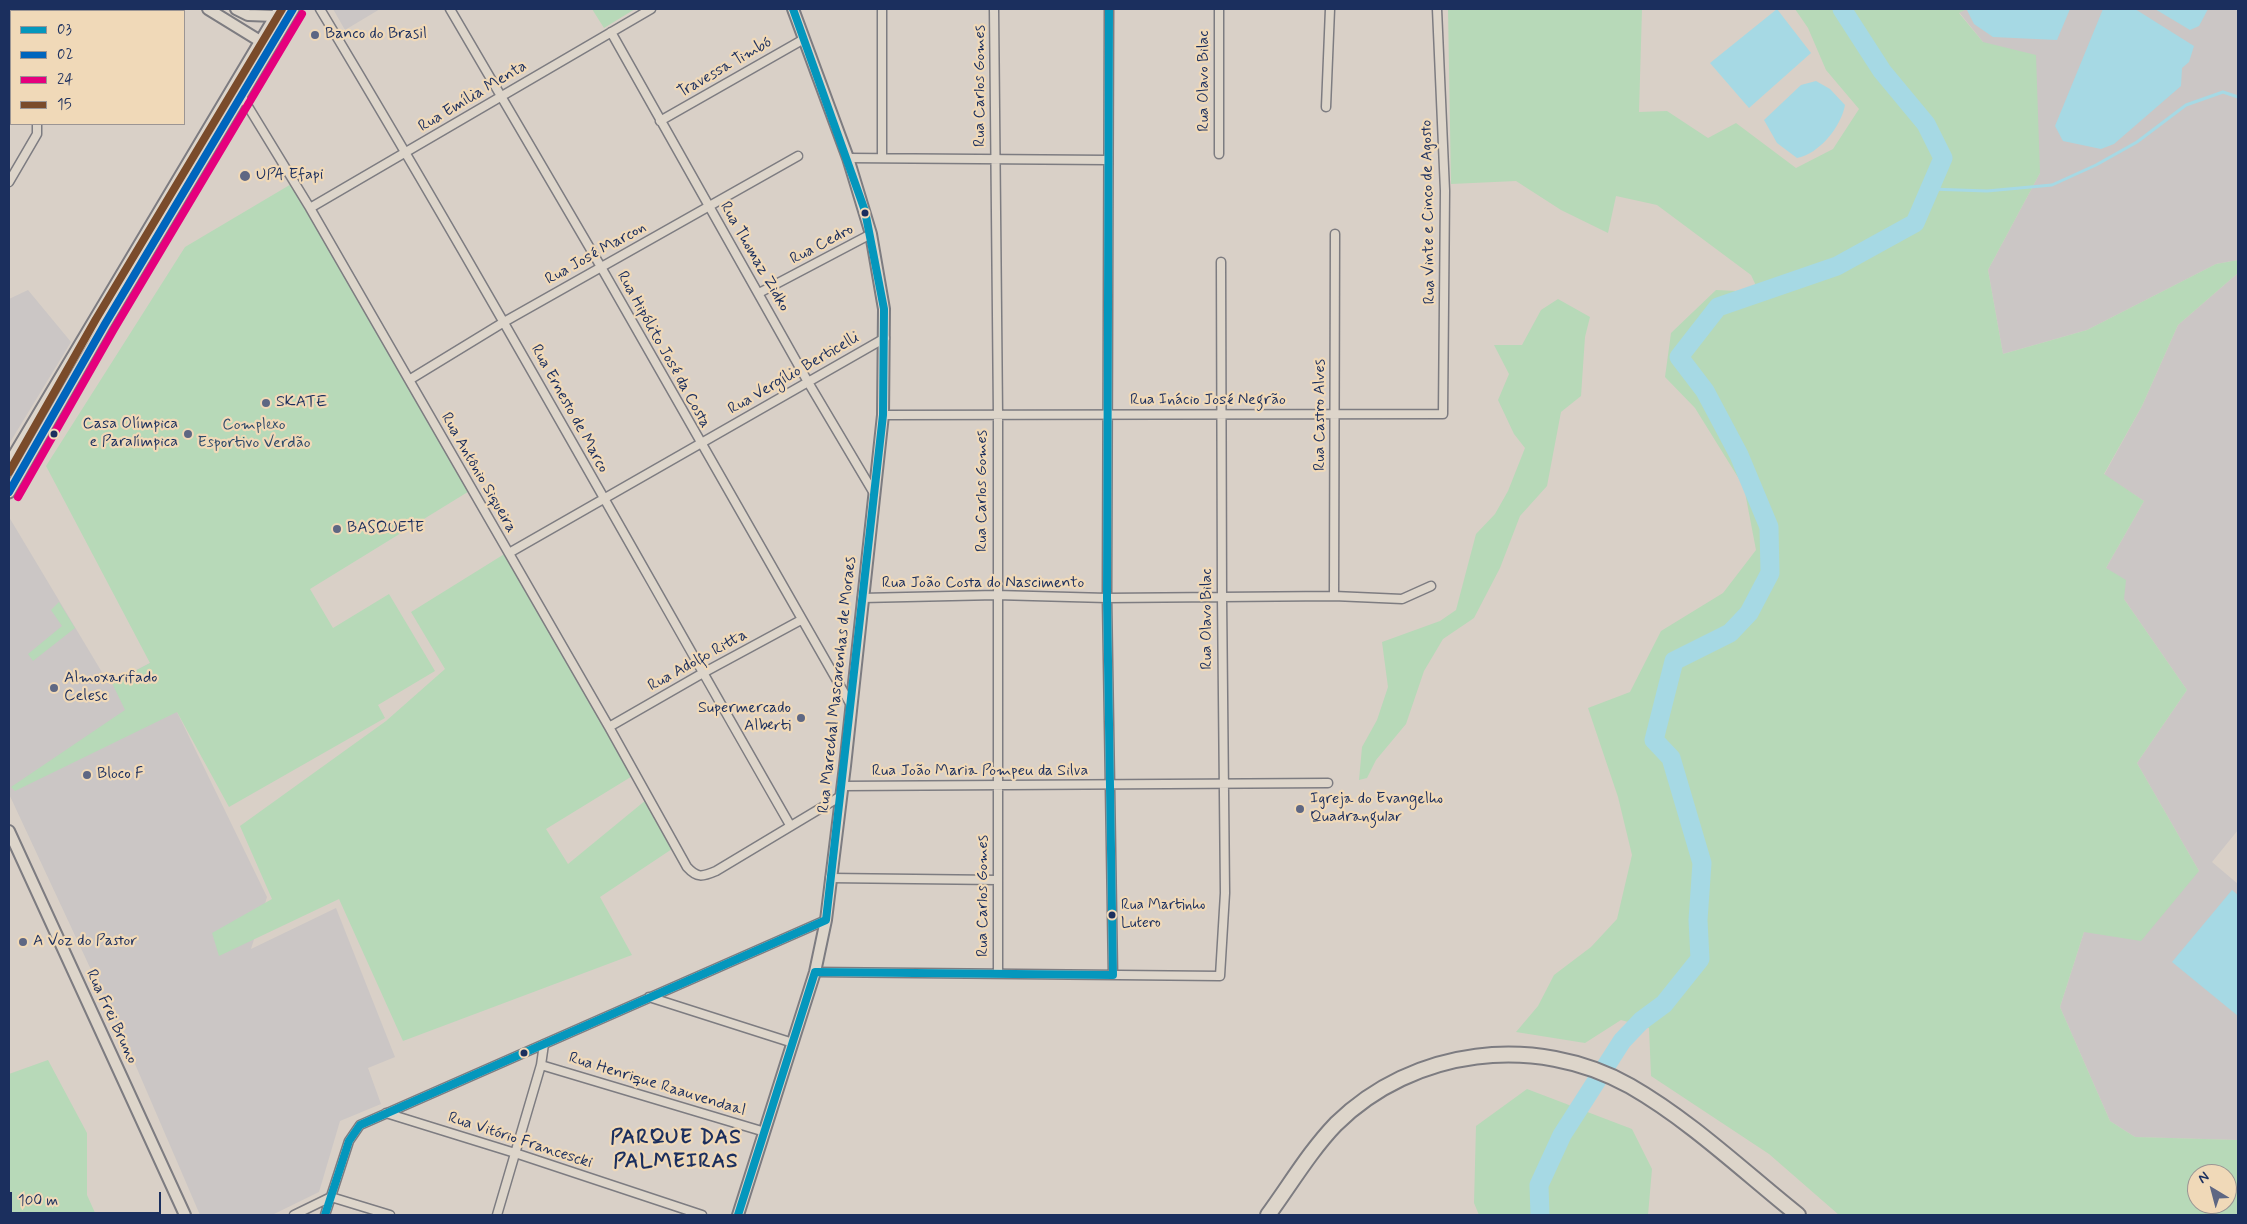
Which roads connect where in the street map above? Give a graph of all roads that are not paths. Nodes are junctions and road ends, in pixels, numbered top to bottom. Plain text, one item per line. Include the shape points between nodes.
1 (208, 9) edge
2 (236, 9) edge
3 (293, 9) edge
4 (320, 9) edge
5 (450, 9) edge
6 (651, 9) edge
7 (793, 9) edge
8 (882, 9) edge
9 (994, 9) edge
10 (1109, 9) edge
11 (1219, 9) edge
12 (1330, 9) edge
13 (1437, 9) edge
14 (277, 12) edge
15 (611, 32) junction
16 (804, 39) junction
17 (260, 41) junction
18 (241, 95) junction
19 (502, 96) junction
20 (1326, 107) dead end
21 (660, 121) junction
22 (37, 125) edge
23 (406, 152) junction
24 (1219, 154) dead end
25 (798, 156) dead end
26 (848, 158) junction
27 (882, 158) junction
28 (995, 160) junction
29 (1107, 160) junction
30 (9, 182) edge
31 (709, 207) junction
32 (310, 208) junction
33 (870, 234) junction
34 (1336, 234) dead end
35 (1222, 262) dead end
36 (601, 267) junction
37 (759, 294) junction
38 (504, 322) junction
39 (885, 338) junction
40 (409, 380) junction
41 (808, 382) junction
42 (1109, 414) junction
43 (1334, 414) junction
44 (1443, 414) joint
45 (883, 415) junction
46 (998, 415) junction
47 (1222, 415) junction
48 (700, 444) junction
49 (9, 464) edge
50 (9, 492) edge
51 (876, 495) junction
52 (603, 499) junction
53 (509, 553) junction
54 (1431, 586) dead end
55 (996, 595) junction
56 (1334, 596) junction
57 (1222, 597) junction
58 (862, 598) junction
59 (1107, 598) junction
60 (801, 620) junction
61 (703, 673) junction
62 (851, 705) junction
63 (609, 727) junction
64 (1328, 783) dead end
65 (1110, 784) junction
66 (1223, 785) junction
67 (998, 787) junction
68 (842, 791) junction
69 (790, 825) junction
70 (9, 831) edge
71 (830, 878) junction
72 (998, 880) junction
73 (826, 920) junction
74 (815, 972) junction
75 (998, 973) junction
76 (1113, 975) junction
77 (649, 997) junction
78 (793, 1043) junction
79 (544, 1044) junction
80 (541, 1065) junction
81 (386, 1113) junction
82 (765, 1132) junction
83 (515, 1153) junction
84 (332, 1197) junction
85 (185, 1215) edge
86 (294, 1215) edge
87 (325, 1215) edge
88 (390, 1215) edge
89 (497, 1215) edge
90 (702, 1215) edge
91 (738, 1215) edge
92 (1268, 1215) edge
93 (1798, 1215) edge

1 - 17 street
2 - 14 street via 248,15
3 - 18 main road
4 - 23 street, Rua Ernesto de Marco
5 - 19 street, Rua Hipólito José da Costa
6 - 15 street, Rua Emília Menta
7 - 16 street, Rua Marechal Mascarenhas de Moraes
8 - 27 street
9 - 28 street, Rua Carlos Gomes
10 - 29 street
11 - 24 street, Rua Olavo Bilac
12 - 20 street
13 - 44 street, Rua Vinte e Cinco de Agosto via 1445,191
14 - 17 main road
15 - 19 street, Rua Emília Menta
15 - 21 street, Rua Thomaz Zidko
16 - 21 street, Travessa Timbó
16 - 26 street, Rua Marechal Mascarenhas de Moraes
17 - 49 main road
18 - 32 street, Rua Antônio Siqueira
18 - 50 main road
19 - 23 street, Rua Emília Menta
19 - 36 street, Rua Hipólito José da Costa
21 - 31 street, Rua Thomaz Zidko
22 - 30 street via 37,134
23 - 32 street, Rua Emília Menta
23 - 38 street, Rua Ernesto de Marco
25 - 31 street, Rua José Marcon
26 - 27 street
26 - 33 street, Rua Marechal Mascarenhas de Moraes
27 - 28 street
28 - 29 street
28 - 46 street, Rua Carlos Gomes
29 - 42 street
31 - 36 street, Rua José Marcon
31 - 37 street, Rua Thomaz Zidko
32 - 40 street, Rua Antônio Siqueira
33 - 37 street, Rua Cedro
33 - 39 street, Rua Marechal Mascarenhas de Moraes via 884,309
34 - 43 street, Rua Castro Alves
35 - 47 street, Rua Olavo Bilac
36 - 38 street, Rua José Marcon
36 - 48 street, Rua Hipólito José da Costa
37 - 41 street, Rua Thomaz Zidko
38 - 40 street, Rua José Marcon
38 - 52 street, Rua Ernesto de Marco
39 - 41 street, Rua Vergílio Berticelli
39 - 45 street, Rua Marechal Mascarenhas de Moraes
40 - 53 street, Rua Antônio Siqueira
41 - 48 street, Rua Vergílio Berticelli
41 - 51 street, Rua Thomaz Zidko
42 - 46 street, Rua Inácio José Negrão
42 - 47 street, Rua Inácio José Negrão
42 - 59 street
43 - 44 street, Rua Inácio José Negrão
43 - 47 street, Rua Inácio José Negrão
43 - 56 street, Rua Castro Alves
45 - 46 street, Rua Inácio José Negrão
45 - 51 street, Rua Marechal Mascarenhas de Moraes
46 - 55 street, Rua Carlos Gomes
47 - 57 street, Rua Olavo Bilac
48 - 52 street, Rua Vergílio Berticelli
48 - 60 street, Rua Hipólito José da Costa
51 - 58 street, Rua Marechal Mascarenhas de Moraes
52 - 53 street, Rua Vergílio Berticelli
52 - 61 street, Rua Ernesto de Marco
53 - 63 street, Rua Antônio Siqueira
54 - 56 street, Rua João Costa do Nascimento via 1402,599
55 - 58 street, Rua João Costa do Nascimento
55 - 59 street, Rua João Costa do Nascimento
55 - 67 street, Rua Carlos Gomes
56 - 57 street, Rua João Costa do Nascimento
57 - 59 street, Rua João Costa do Nascimento
57 - 66 street, Rua Olavo Bilac
58 - 62 street, Rua Marechal Mascarenhas de Moraes
59 - 65 street
60 - 61 street, Rua Adolfo Ritta
60 - 62 street, Rua Hipólito José da Costa
61 - 63 street, Rua Adolfo Ritta
61 - 69 street, Rua Ernesto de Marco
62 - 68 street, Rua Marechal Mascarenhas de Moraes
63 - 69 street, Rua Antônio Siqueira via 695,876 704,877
64 - 66 street, Rua João Maria Pompeu da Silva
65 - 66 street, Rua João Maria Pompeu da Silva
65 - 67 street, Rua João Maria Pompeu da Silva
65 - 76 street
66 - 76 street, Rua Olavo Bilac via 1225,893 1220,976
67 - 68 street, Rua João Maria Pompeu da Silva
67 - 72 street, Rua Carlos Gomes
68 - 69 street
68 - 71 street, Rua Marechal Mascarenhas de Moraes
70 - 85 street, Rua Frei Bruno
71 - 72 street
71 - 73 street, Rua Marechal Mascarenhas de Moraes
72 - 75 street, Rua Carlos Gomes
73 - 74 street, Rua Marechal Mascarenhas de Moraes
73 - 77 street
74 - 75 street
74 - 78 street, Rua Marechal Mascarenhas de Moraes
75 - 76 street
77 - 78 street
77 - 79 street
78 - 82 street, Rua Marechal Mascarenhas de Moraes
79 - 80 street
79 - 81 street
80 - 82 street, Rua Henrique Raauvendaal
80 - 83 street
81 - 83 street, Rua Vitório Francescki
81 - 84 street via 360,1126 349,1141
82 - 91 street, Rua Marechal Mascarenhas de Moraes
83 - 89 street
83 - 90 street, Rua Vitório Francescki
84 - 86 street
84 - 87 street
84 - 88 street
92 - 93 highway via 1336,1125 1378,1091 1410,1073 1466,1056 1494,1054 1532,1056 1586,1067 1630,1086 1692,1127

